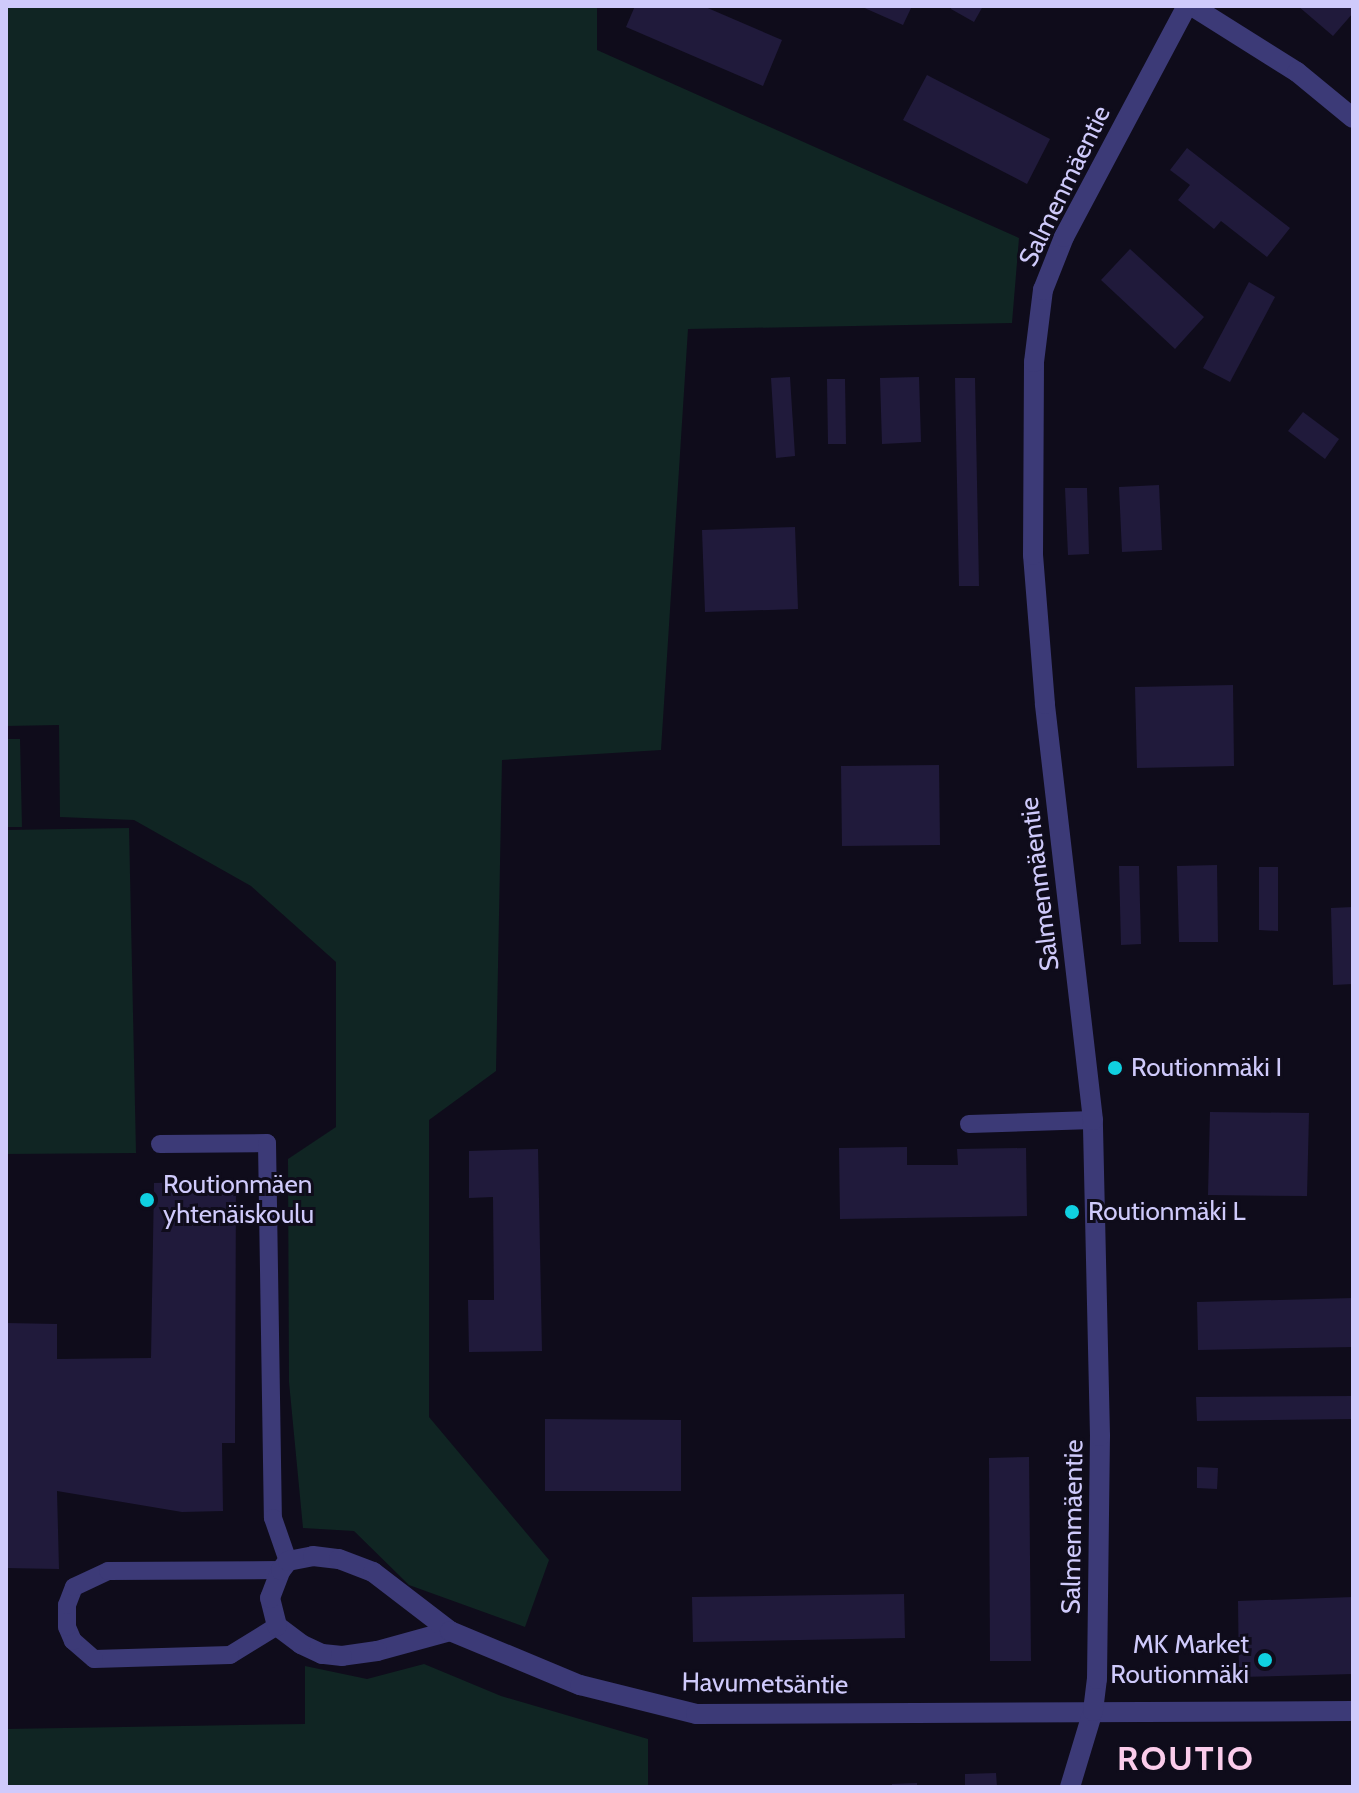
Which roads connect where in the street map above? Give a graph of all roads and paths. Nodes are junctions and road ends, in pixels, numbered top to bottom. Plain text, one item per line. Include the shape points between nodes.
1 (1190, 6) edge
2 (1353, 118) edge
3 (1093, 1120) junction
4 (969, 1124) dead end
5 (160, 1144) dead end
6 (284, 1566) junction
7 (277, 1626) junction
8 (450, 1631) junction
9 (1093, 1711) junction
10 (1353, 1711) edge
11 (1070, 1787) edge

1 - 2 street via 1297,72
1 - 3 street, Salmenmäentie via 1064,237 1043,290 1034,362 1035,581
3 - 4 lane
3 - 9 street, Salmenmäentie via 1100,1436
5 - 6 lane via 267,1143 273,1518
6 - 7 street via 270,1598
6 - 7 lane via 108,1571 74,1587 67,1605 73,1641 94,1659 230,1655
6 - 8 street, Havumetsäntie via 313,1556 373,1572
7 - 8 street via 312,1649 342,1656 404,1646
8 - 9 street, Havumetsäntie via 580,1685 696,1714
9 - 10 street, Havumetsäntie
9 - 11 street, Salmenmäentie

